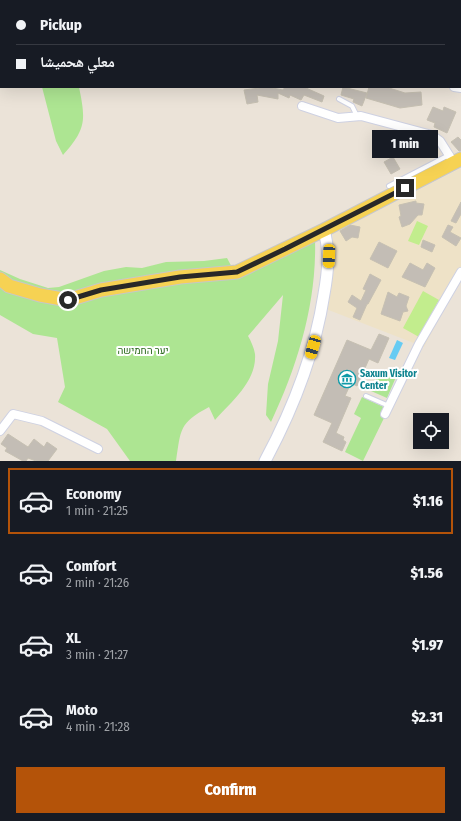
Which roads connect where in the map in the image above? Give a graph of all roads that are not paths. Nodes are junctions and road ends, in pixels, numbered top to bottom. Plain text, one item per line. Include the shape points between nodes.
1 (339, 99) dead end
2 (302, 106) dead end
3 (357, 116) junction
4 (455, 159) edge
5 (389, 186) dead end
6 (324, 230) junction
7 (461, 272) edge
8 (0, 279) edge
9 (366, 396) dead end
10 (388, 406) junction
11 (385, 414) dead end
12 (0, 431) edge
13 (98, 449) dead end
14 (265, 461) edge

1 - 3 lane via 352,106
2 - 3 street via 338,118
3 - 4 street via 432,136 440,141
4 - 5 lane
4 - 6 main road
6 - 8 main road via 237,272 180,277 101,290 68,300 9,286
6 - 14 main road via 328,266 313,347 293,403
7 - 10 street via 419,344
9 - 10 lane
10 - 11 street
12 - 13 street via 13,414 42,421

